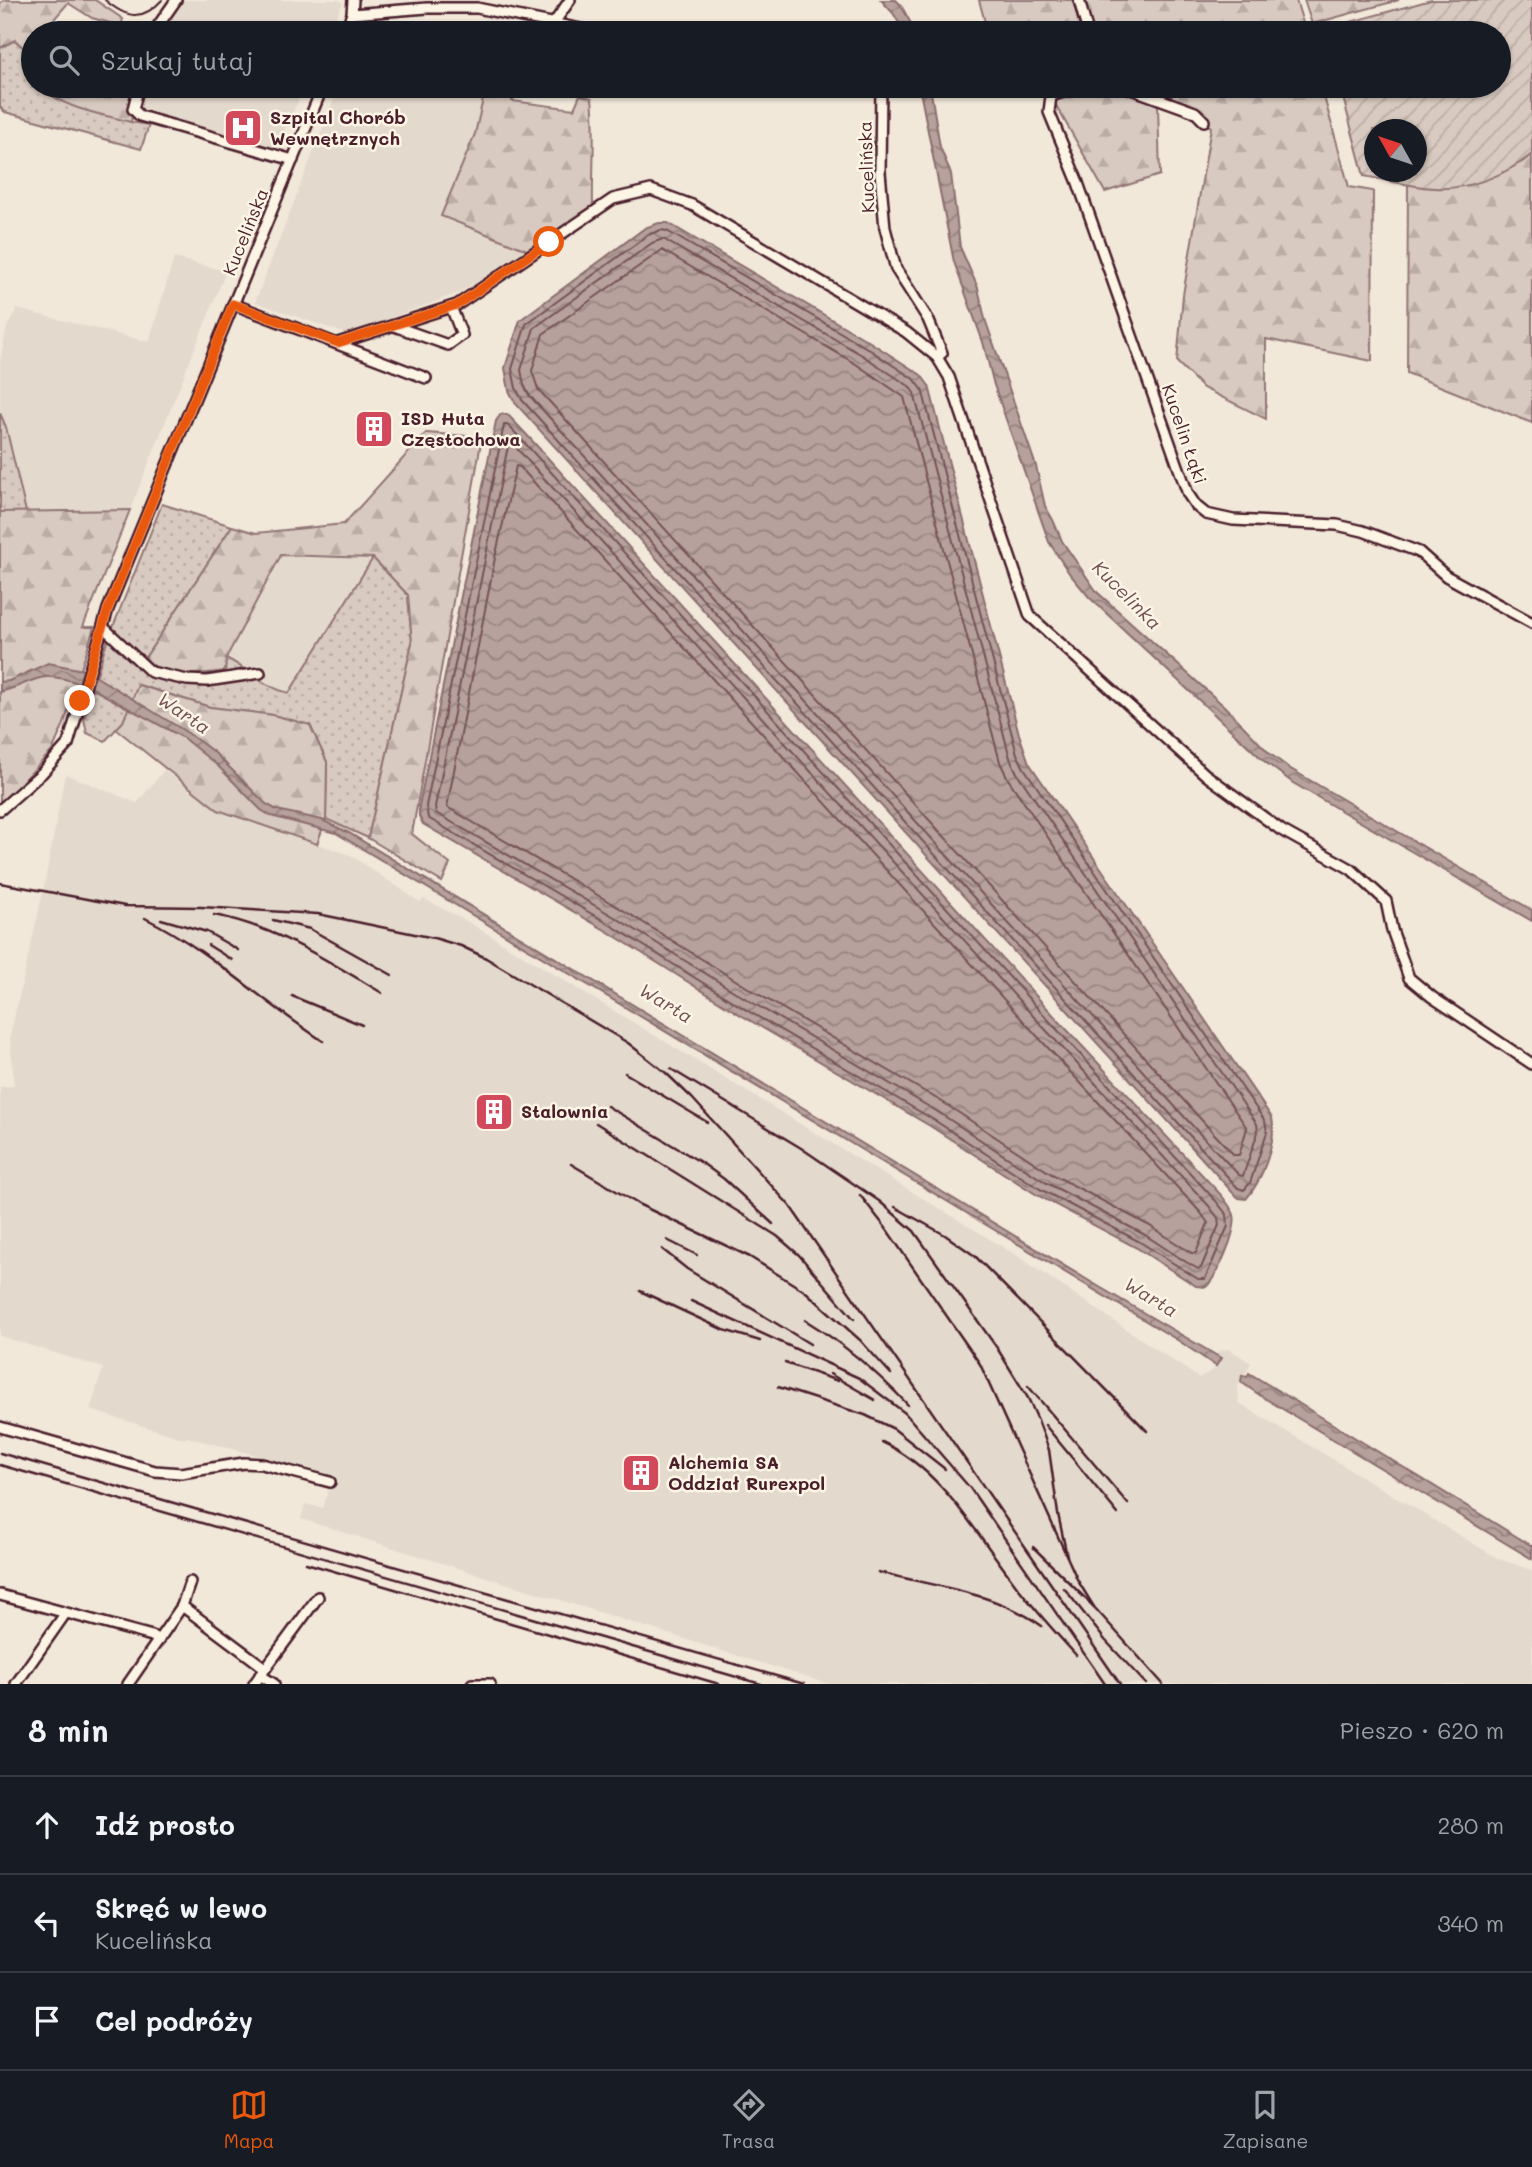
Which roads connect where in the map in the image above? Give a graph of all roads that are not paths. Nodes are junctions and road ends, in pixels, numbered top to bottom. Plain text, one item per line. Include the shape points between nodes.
1 (176, 0) edge
2 (353, 0) edge
3 (570, 0) edge
4 (1079, 0) edge
5 (352, 14) junction
6 (161, 21) edge
7 (349, 21) edge
8 (544, 21) edge
9 (555, 21) edge
10 (1085, 21) edge
11 (136, 98) edge
12 (318, 98) edge
13 (881, 98) edge
14 (1051, 98) edge
15 (1156, 98) edge
16 (1204, 121) dead end
17 (293, 160) junction
18 (233, 304) junction
19 (451, 307) junction
20 (394, 326) junction
21 (338, 343) junction
22 (937, 357) junction
23 (426, 379) dead end
24 (1532, 623) edge
25 (103, 627) junction
26 (260, 673) dead end
27 (0, 810) edge
28 (1532, 1064) edge
29 (0, 1427) edge
30 (330, 1482) dead end
31 (190, 1582) dead end
32 (0, 1595) edge
33 (318, 1597) dead end
34 (181, 1606) junction
35 (65, 1614) junction
36 (159, 1640) junction
37 (263, 1671) junction
38 (16, 1684) edge
39 (128, 1684) edge
40 (254, 1684) edge
41 (274, 1684) edge
42 (472, 1684) edge
43 (490, 1684) edge

1 - 6 street
2 - 5 street
3 - 9 street
4 - 10 street
5 - 7 street
5 - 8 street via 477,8
11 - 17 street via 133,108 140,116
12 - 17 street, Kucelińska
13 - 22 street, Kucelińska via 885,228 895,268 934,331 942,353
14 - 24 street, Kucelin Łąki via 1049,112 1196,506 1206,514 1233,520 1337,525 1363,531 1419,552 1446,576
15 - 16 street via 1195,112
17 - 18 street, Kucelińska
18 - 21 street
18 - 25 street, Kucelińska
19 - 20 street
19 - 20 street via 462,335 448,345
19 - 22 street via 613,199 651,190 692,205 906,332
20 - 21 street
21 - 23 street
22 - 28 street via 949,377 1030,616 1206,775 1282,830 1351,869 1386,901 1409,978
25 - 26 street via 151,673 197,681
25 - 27 street, Kucelińska via 68,744
29 - 30 street via 155,1471 181,1473 226,1464 262,1464
31 - 34 street
32 - 35 street
33 - 37 street
34 - 36 street
34 - 37 street
35 - 36 street
35 - 38 street
36 - 39 street
37 - 40 street
37 - 41 street
42 - 43 street

